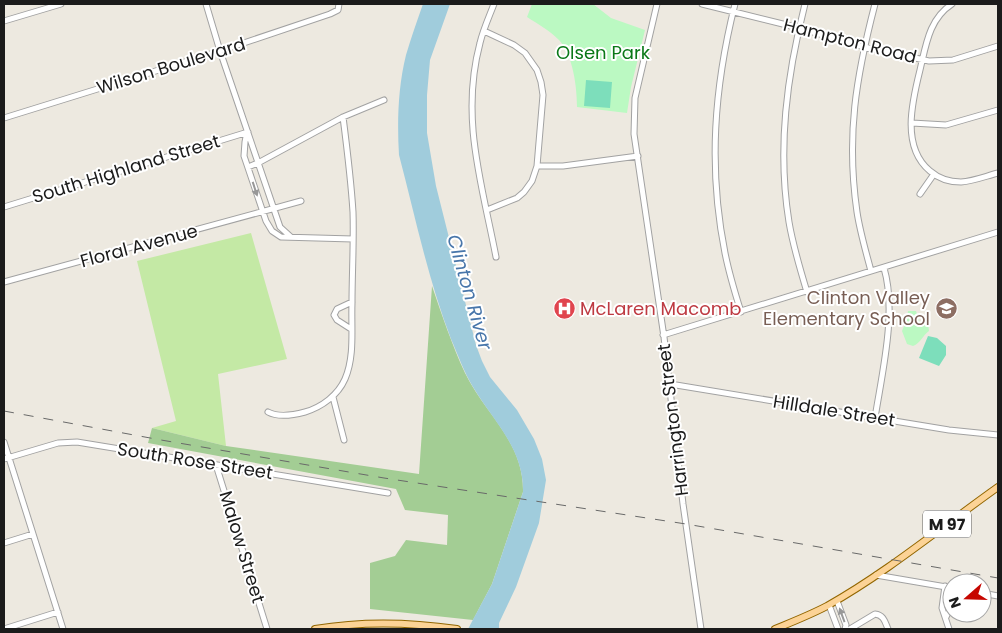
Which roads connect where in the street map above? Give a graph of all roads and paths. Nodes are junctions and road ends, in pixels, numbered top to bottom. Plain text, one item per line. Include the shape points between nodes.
1 (61, 4) edge
2 (206, 4) edge
3 (494, 4) edge
4 (657, 4) edge
5 (702, 4) edge
6 (735, 4) edge
7 (805, 4) edge
8 (875, 4) edge
9 (952, 4) edge
10 (339, 7) edge
11 (733, 12) junction
12 (4, 21) edge
13 (799, 28) junction
14 (484, 31) junction
15 (998, 46) edge
16 (864, 47) junction
17 (220, 51) junction
18 (922, 60) junction
19 (384, 100) dead end
20 (998, 110) edge
21 (343, 117) junction
22 (4, 118) edge
23 (912, 123) junction
24 (248, 132) junction
25 (638, 156) junction
26 (258, 163) junction
27 (537, 166) junction
28 (248, 167) junction
29 (998, 173) edge
30 (934, 174) junction
31 (920, 194) dead end
32 (301, 201) dead end
33 (4, 206) edge
34 (274, 210) junction
35 (487, 210) junction
36 (263, 213) junction
37 (998, 232) edge
38 (290, 237) junction
39 (353, 239) junction
40 (496, 257) dead end
41 (884, 268) junction
42 (871, 272) junction
43 (4, 282) edge
44 (808, 292) junction
45 (352, 302) junction
46 (741, 312) junction
47 (351, 329) junction
48 (663, 335) junction
49 (670, 384) junction
50 (333, 397) junction
51 (268, 412) dead end
52 (875, 418) junction
53 (998, 435) edge
54 (344, 440) dead end
55 (4, 442) edge
56 (6, 458) edge
57 (216, 465) junction
58 (998, 487) edge
59 (388, 494) dead end
60 (33, 534) junction
61 (4, 543) edge
62 (876, 575) junction
63 (942, 586) edge
64 (836, 600) junction
65 (829, 605) junction
66 (58, 612) junction
67 (4, 629) edge
68 (63, 629) edge
69 (267, 629) edge
70 (315, 629) edge
71 (457, 629) edge
72 (701, 629) edge
73 (775, 629) edge
74 (838, 629) edge
75 (845, 629) edge
76 (850, 629) edge
77 (888, 629) edge

1 - 12 street
2 - 17 street
3 - 14 street
4 - 25 street, Harrington Street via 635,98 633,116
5 - 11 street, Hampton Road
6 - 11 street
7 - 13 street
8 - 16 street
9 - 18 street via 942,11 932,26
10 - 17 street, Wilson Boulevard via 330,14
11 - 13 street, Hampton Road
11 - 46 street via 719,79 715,161 722,238
13 - 16 street, Hampton Road
13 - 44 street via 785,116 785,168 789,222
14 - 27 street via 520,49 531,60 539,76 543,95
14 - 35 street via 478,52 471,114 474,149
15 - 18 street, Hampton Road via 953,60
16 - 18 street, Hampton Road
16 - 42 street via 853,111 852,160 857,213
17 - 22 street, Wilson Boulevard
17 - 24 street
18 - 23 street
19 - 21 street
20 - 23 street via 951,124
21 - 26 street
21 - 39 street
23 - 30 street via 917,156
24 - 26 street
24 - 28 street via 244,148
24 - 33 street, South Highland Street
25 - 27 street via 563,166
25 - 48 street, Harrington Street
26 - 28 street
26 - 34 street
27 - 35 street via 524,192
28 -> 36 street
29 - 30 street via 961,182
30 - 31 street
32 - 34 street, Floral Avenue
34 - 36 street, Floral Avenue
34 - 38 street via 281,229
35 - 40 street
36 - 38 street via 272,231 281,237
36 - 43 street, Floral Avenue
37 - 41 street
38 - 39 street
39 - 45 street
41 - 42 street
41 - 52 street via 890,309
42 - 44 street
44 - 46 street
45 - 47 street
45 - 47 street via 336,309 334,315
46 - 48 street
47 - 50 street via 345,380
48 - 49 street, Harrington Street
49 - 52 street, Hilldale Street
49 - 72 street, Harrington Street via 682,504
50 - 51 street via 304,412 280,415
50 - 54 street
52 - 53 street, Hilldale Street
55 - 56 street
56 - 57 street, South Rose Street via 51,445 78,442
56 - 60 street
57 - 59 street, South Rose Street
57 - 69 street, Malow Street
58 - 62 main road, M 97
60 - 61 street
60 - 66 street
62 - 63 street
62 - 64 main road, M 97
64 - 65 main road, M 97
75 -> 64 street
65 - 73 main road, M 97
65 - 74 street
66 - 67 street
66 - 68 street
70 - 71 main road via 392,623
76 - 77 street via 875,614 880,614

